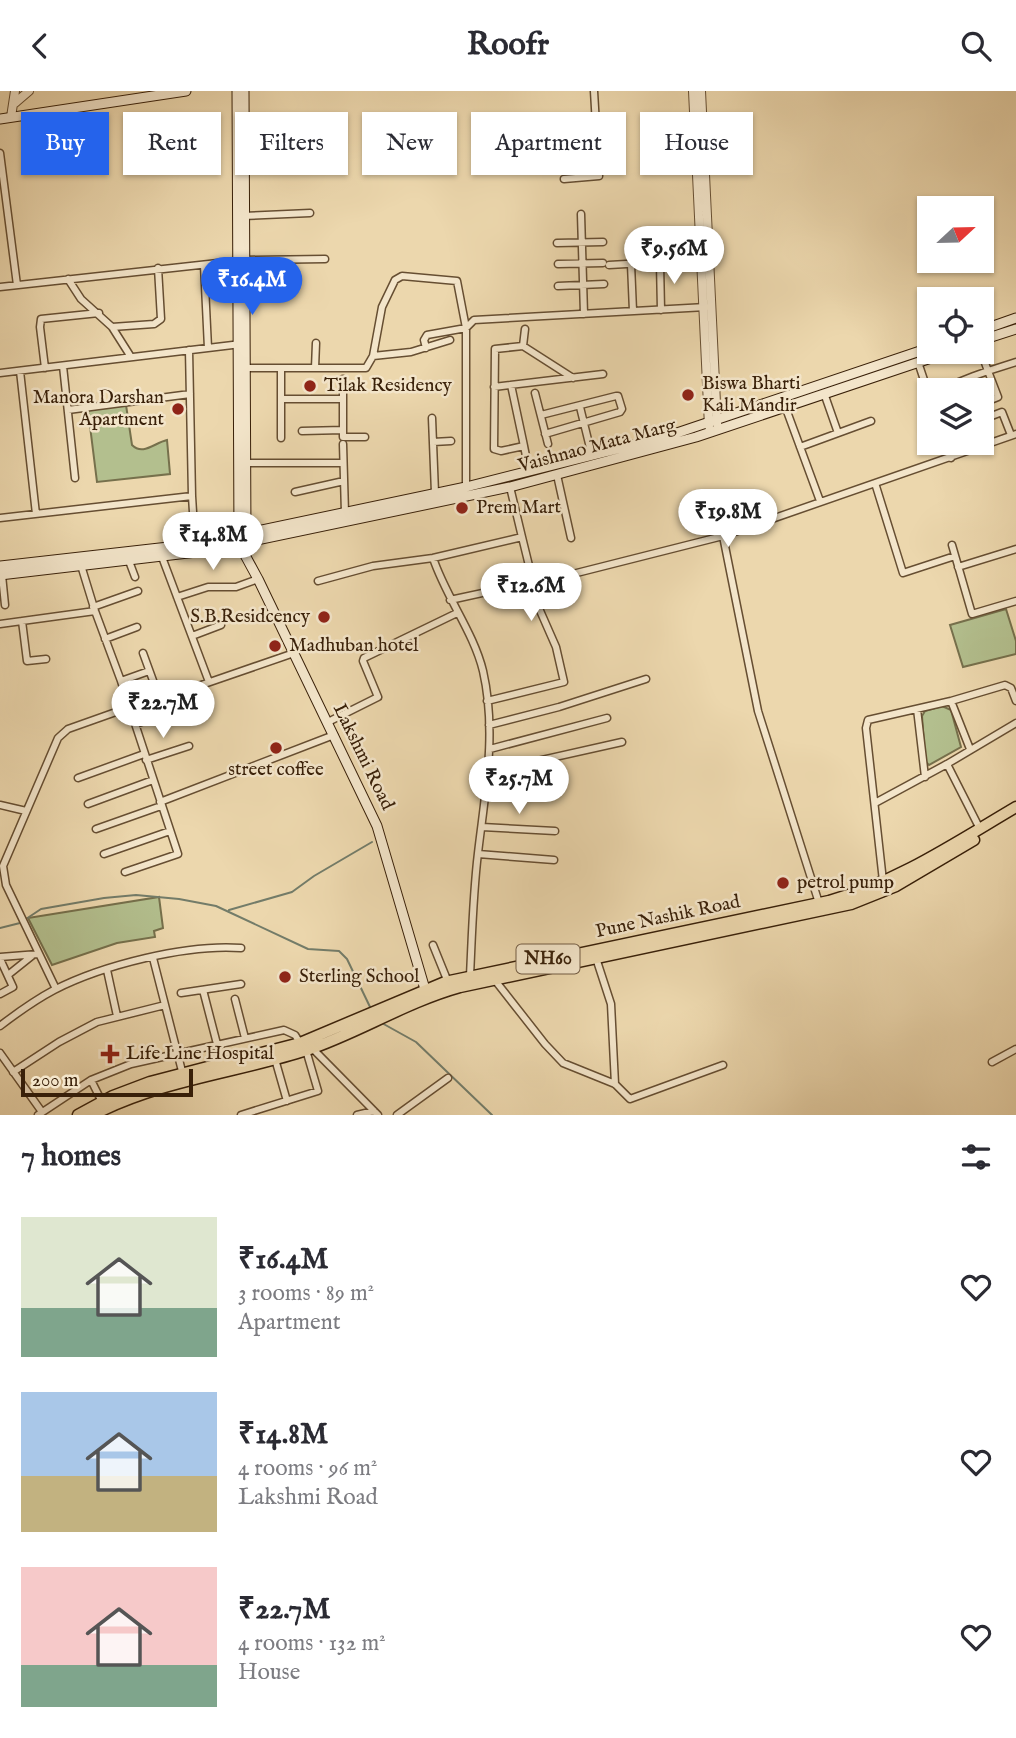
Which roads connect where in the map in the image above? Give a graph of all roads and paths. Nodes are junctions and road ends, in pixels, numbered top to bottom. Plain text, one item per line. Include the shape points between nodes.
1 (15, 91) edge
2 (29, 91) edge
3 (186, 91) edge
4 (237, 91) edge
5 (244, 91) edge
6 (594, 91) edge
7 (693, 91) edge
8 (701, 91) edge
9 (15, 103) junction
10 (10, 117) junction
11 (0, 119) edge
12 (0, 153) edge
13 (564, 179) dead end
14 (310, 213) dead end
15 (581, 214) dead end
16 (241, 216) junction
17 (689, 235) dead end
18 (681, 236) junction
19 (642, 237) dead end
20 (603, 242) dead end
21 (557, 243) dead end
22 (582, 243) junction
23 (325, 259) dead end
24 (241, 260) junction
25 (582, 263) junction
26 (660, 263) junction
27 (558, 264) dead end
28 (631, 264) junction
29 (204, 265) junction
30 (158, 268) junction
31 (68, 279) junction
32 (604, 284) dead end
33 (17, 285) junction
34 (583, 285) junction
35 (558, 286) dead end
36 (0, 287) edge
37 (708, 306) junction
38 (661, 310) junction
39 (633, 311) junction
40 (99, 313) junction
41 (584, 314) junction
42 (1016, 319) edge
43 (994, 326) edge
44 (112, 327) junction
45 (466, 328) junction
46 (1016, 328) edge
47 (525, 329) dead end
48 (994, 336) edge
49 (450, 340) dead end
50 (316, 343) dead end
51 (241, 344) junction
52 (523, 346) junction
53 (208, 348) junction
54 (426, 348) junction
55 (189, 350) junction
56 (917, 352) edge
57 (373, 356) junction
58 (131, 357) junction
59 (0, 361) edge
60 (917, 362) edge
61 (1016, 362) edge
62 (985, 364) edge
63 (554, 365) junction
64 (63, 366) junction
65 (45, 368) junction
66 (241, 368) junction
67 (281, 368) junction
68 (315, 368) junction
69 (20, 371) junction
70 (988, 371) junction
71 (1, 373) edge
72 (603, 374) dead end
73 (974, 376) joint
74 (573, 377) junction
75 (969, 378) edge
76 (991, 378) edge
77 (343, 379) dead end
78 (548, 381) junction
79 (511, 386) junction
80 (494, 387) junction
81 (535, 393) dead end
82 (824, 393) junction
83 (190, 394) junction
84 (343, 399) junction
85 (282, 400) junction
86 (785, 406) junction
87 (580, 407) junction
88 (68, 410) junction
89 (541, 415) junction
90 (994, 415) edge
91 (432, 418) dead end
92 (871, 421) dead end
93 (584, 424) junction
94 (713, 426) junction
95 (343, 430) junction
96 (302, 431) dead end
97 (838, 432) junction
98 (545, 434) junction
99 (1014, 435) edge
100 (365, 437) dead end
101 (281, 438) dead end
102 (451, 441) dead end
103 (433, 442) junction
104 (343, 444) dead end
105 (548, 444) dead end
106 (524, 446) junction
107 (800, 447) junction
108 (950, 455) edge
109 (592, 456) junction
110 (951, 458) junction
111 (241, 463) junction
112 (343, 463) junction
113 (529, 471) junction
114 (557, 475) junction
115 (75, 478) dead end
116 (344, 481) junction
117 (875, 483) junction
118 (510, 487) junction
119 (295, 492) dead end
120 (466, 492) junction
121 (435, 493) junction
122 (192, 496) junction
123 (820, 501) junction
124 (345, 513) junction
125 (36, 514) junction
126 (0, 518) edge
127 (723, 536) junction
128 (522, 537) junction
129 (570, 538) dead end
130 (243, 542) junction
131 (195, 544) junction
132 (952, 545) dead end
133 (1016, 549) edge
134 (955, 556) junction
135 (162, 557) junction
136 (433, 558) junction
137 (80, 561) junction
138 (129, 561) junction
139 (958, 567) junction
140 (1, 572) edge
141 (135, 577) dead end
142 (258, 579) junction
143 (318, 581) dead end
144 (533, 582) junction
145 (138, 591) dead end
146 (177, 597) junction
147 (450, 600) junction
148 (1016, 601) edge
149 (5, 605) dead end
150 (94, 609) junction
151 (457, 613) junction
152 (22, 621) junction
153 (0, 624) edge
154 (221, 625) dead end
155 (137, 627) dead end
156 (192, 636) junction
157 (105, 639) junction
158 (143, 653) dead end
159 (294, 653) junction
160 (46, 659) dead end
161 (149, 671) junction
162 (646, 679) dead end
163 (121, 681) junction
164 (209, 682) junction
165 (155, 686) dead end
166 (181, 692) dead end
167 (487, 701) junction
168 (951, 701) junction
169 (1016, 701) edge
170 (130, 707) junction
171 (179, 708) dead end
172 (917, 709) junction
173 (607, 719) dead end
174 (327, 722) junction
175 (1016, 723) edge
176 (136, 724) junction
177 (489, 725) junction
178 (334, 736) junction
179 (622, 743) dead end
180 (189, 746) dead end
181 (491, 749) junction
182 (970, 749) junction
183 (145, 757) junction
184 (947, 764) junction
185 (488, 772) junction
186 (925, 776) junction
187 (78, 778) dead end
188 (153, 780) junction
189 (875, 803) junction
190 (88, 804) dead end
191 (160, 804) junction
192 (0, 805) edge
193 (1016, 807) edge
194 (26, 811) junction
195 (1016, 816) edge
196 (482, 827) junction
197 (96, 829) dead end
198 (980, 829) junction
199 (170, 831) junction
200 (555, 831) dead end
201 (104, 854) dead end
202 (478, 854) junction
203 (554, 860) dead end
204 (125, 872) dead end
205 (883, 883) junction
206 (9, 891) junction
207 (0, 892) edge
208 (819, 903) junction
209 (433, 944) dead end
210 (241, 948) dead end
211 (37, 954) junction
212 (0, 958) edge
213 (153, 958) junction
214 (596, 958) junction
215 (107, 970) junction
216 (8, 975) junction
217 (470, 976) junction
218 (495, 979) junction
219 (448, 982) junction
220 (241, 984) dead end
221 (56, 989) junction
222 (204, 990) junction
223 (181, 993) dead end
224 (426, 993) junction
225 (0, 994) edge
226 (235, 999) dead end
227 (165, 1005) junction
228 (117, 1016) junction
229 (0, 1025) edge
230 (245, 1038) junction
231 (217, 1044) junction
232 (306, 1047) junction
233 (1016, 1049) edge
234 (0, 1053) edge
235 (177, 1053) junction
236 (275, 1059) junction
237 (992, 1062) dead end
238 (723, 1065) dead end
239 (13, 1072) junction
240 (184, 1076) junction
241 (448, 1078) dead end
242 (91, 1080) junction
243 (615, 1084) junction
244 (287, 1101) junction
245 (102, 1102) junction
246 (376, 1113) edge
247 (40, 1114) edge
248 (78, 1115) edge
249 (93, 1115) edge
250 (241, 1115) edge
251 (357, 1115) edge
252 (397, 1115) edge

1 - 9 street
2 - 9 street
3 - 10 main road
4 - 16 main road
5 - 16 main road
6 - 13 street via 599,176
7 - 37 street
8 - 37 street
9 - 10 street
10 - 11 main road
12 - 33 street
14 - 16 street
15 - 22 street
16 - 24 main road
17 - 18 street
18 - 19 street
18 - 26 street via 681,259
20 - 22 street
21 - 22 street
22 - 25 street
23 - 24 street
24 - 29 street
24 - 51 main road
25 - 27 street
25 - 28 street
25 - 34 street
26 - 28 street
26 - 38 street
28 - 39 street
29 - 30 street
29 - 53 street
30 - 31 street
30 - 44 street via 160,319 154,324
31 - 33 street
31 - 40 street via 81,299
32 - 34 street
33 - 36 street
34 - 35 street
34 - 41 street
37 - 38 street
37 - 94 street
38 - 39 street
39 - 41 street
40 - 44 street
40 - 65 street via 41,319
41 - 45 street via 474,320
42 - 43 main road
44 - 58 street
45 - 54 street via 428,335
45 - 57 street via 457,281 402,277 395,280 382,307
45 - 120 street
46 - 48 main road
47 - 52 street
49 - 54 street
50 - 68 street
51 - 53 street
51 - 66 main road
52 - 63 street
52 - 80 street via 495,349
53 - 55 street
54 - 57 street
55 - 58 street
55 - 83 street
56 - 94 main road, Vaishnao Mata Marg
57 - 68 street via 366,368
58 - 64 street
59 - 71 street
60 - 82 main road, Vaishnao Mata Marg
61 - 70 street
62 - 70 street
63 - 74 street
63 - 78 street
64 - 65 street
64 - 88 street
65 - 69 street
66 - 67 street
66 - 111 main road
67 - 68 street
67 - 85 street
69 - 71 street
69 - 125 street
70 - 73 street
70 - 76 street
72 - 74 street
73 - 75 street
74 - 78 street
77 - 84 street
78 - 79 street
79 - 80 street
79 - 106 street
80 - 106 street via 494,449
81 - 89 street
82 - 86 main road, Vaishnao Mata Marg
82 - 97 street
83 - 88 street
83 - 122 street
84 - 85 street
84 - 95 street
85 - 101 street
86 - 94 main road, Vaishnao Mata Marg
86 - 107 street
87 - 89 street
87 - 93 street
87 - 93 street via 618,396 622,409
88 - 115 street
89 - 98 street
90 - 99 street via 1002,412
91 - 103 street
92 - 97 street
93 - 98 street
93 - 109 street
94 - 109 main road, Vaishnao Mata Marg
94 - 114 main road, Vaishnao Mata Marg via 649,452
95 - 96 street
95 - 100 street via 343,437
97 - 107 street
98 - 105 street
99 - 110 street
102 - 103 street
103 - 121 street
104 - 112 street
106 - 113 street
107 - 123 street
108 - 110 street
109 - 113 main road, Vaishnao Mata Marg
110 - 117 street
111 - 112 street
111 - 130 main road
112 - 116 street
113 - 120 main road, Vaishnao Mata Marg
114 - 118 main road, Vaishnao Mata Marg
114 - 129 street
116 - 119 street
116 - 124 street
117 - 123 street
117 - 134 street via 903,572
118 - 120 main road, Vaishnao Mata Marg
118 - 128 street
120 - 121 main road, Vaishnao Mata Marg
120 - 130 main road, Vaishnao Mata Marg
121 - 124 main road, Vaishnao Mata Marg
122 - 125 street
122 - 131 street
123 - 127 street
124 - 130 main road, Vaishnao Mata Marg
125 - 126 street
127 - 144 street
127 - 208 street via 758,711
128 - 136 street
128 - 144 street
130 - 131 main road
130 - 135 main road
130 - 142 main road, Lakshmi Road
131 - 137 main road
132 - 134 street
133 - 139 street
134 - 139 street
135 - 138 main road
135 - 146 street
136 - 143 street via 373,566
136 - 147 street
137 - 138 main road
137 - 140 main road
137 - 150 street
138 - 141 street
139 - 148 street via 972,614
140 - 149 street
142 - 146 street
142 - 159 main road, Lakshmi Road
144 - 147 street
144 - 167 street via 532,598 555,647 564,681
145 - 150 street
146 - 156 street
147 - 151 street
150 - 152 street
150 - 157 street
151 - 167 street via 479,657
151 - 174 street via 363,658 378,697
152 - 153 street
152 - 160 street via 27,661
154 - 156 street
155 - 157 street
156 - 164 street
157 - 163 street
158 - 161 street
159 - 164 street
159 - 174 main road, Lakshmi Road
161 - 163 street
161 - 165 street
162 - 177 street
163 - 170 street
164 - 166 street
167 - 177 street
168 - 169 street via 1005,685 1012,688
168 - 172 street
168 - 182 street
170 - 176 street
170 - 194 street via 62,733
171 - 176 street
172 - 186 street
172 - 189 street via 866,723
173 - 181 street
174 - 178 main road, Lakshmi Road
175 - 182 street
176 - 183 street
177 - 181 street
178 - 191 street
178 - 224 main road, Lakshmi Road via 377,826
179 - 185 street
180 - 183 street
181 - 185 street
182 - 184 street
183 - 187 street
183 - 188 street
184 - 186 street
184 - 198 street
185 - 196 street
186 - 189 street
188 - 190 street
188 - 191 street
189 - 205 street
191 - 197 street
191 - 199 street
192 - 194 street
193 - 198 highway, Pune Nashik Road / NH60
194 - 206 street via 3,866
195 - 214 highway, Pune Nashik Road / NH60 via 896,886 850,904
196 - 200 street
196 - 202 street
198 - 205 highway, Pune Nashik Road / NH60
199 - 201 street
199 - 204 street via 178,854
202 - 203 street
202 - 217 street
205 - 208 highway, Pune Nashik Road / NH60
206 - 207 street
206 - 211 street
208 - 217 highway, Pune Nashik Road / NH60
209 - 219 street
210 - 213 street via 218,946
211 - 212 street
211 - 216 street
211 - 221 street
212 - 216 street
213 - 215 street
213 - 227 street
214 - 218 highway, Pune Nashik Road / NH60
214 - 243 street via 611,1004
215 - 221 street
215 - 228 street
216 - 225 street via 13,987
217 - 219 highway, Pune Nashik Road / NH60
218 - 224 highway, Pune Nashik Road / NH60
218 - 243 street via 563,1063
219 - 224 highway, Pune Nashik Road / NH60
220 - 222 street
221 - 229 street
222 - 223 street
222 - 231 street
224 - 232 highway, Pune Nashik Road / NH60
226 - 230 street
227 - 228 street
227 - 235 street
228 - 239 street via 80,1031
230 - 231 street
230 - 232 street via 285,1030
231 - 235 street
232 - 236 highway, Pune Nashik Road / NH60
232 - 240 highway, Pune Nashik Road / NH60
232 - 244 street via 318,1091
232 - 246 street
233 - 237 street
234 - 239 street
235 - 240 street
235 - 242 street
236 - 240 highway, Pune Nashik Road / NH60
236 - 244 street
238 - 243 street via 634,1098 625,1096
239 - 247 street
240 - 245 highway, Pune Nashik Road / NH60 via 135,1087
240 - 249 highway, Pune Nashik Road / NH60
241 - 252 street
242 - 245 street
242 - 247 street
244 - 250 street
245 - 248 highway, Pune Nashik Road / NH60
246 - 251 street

